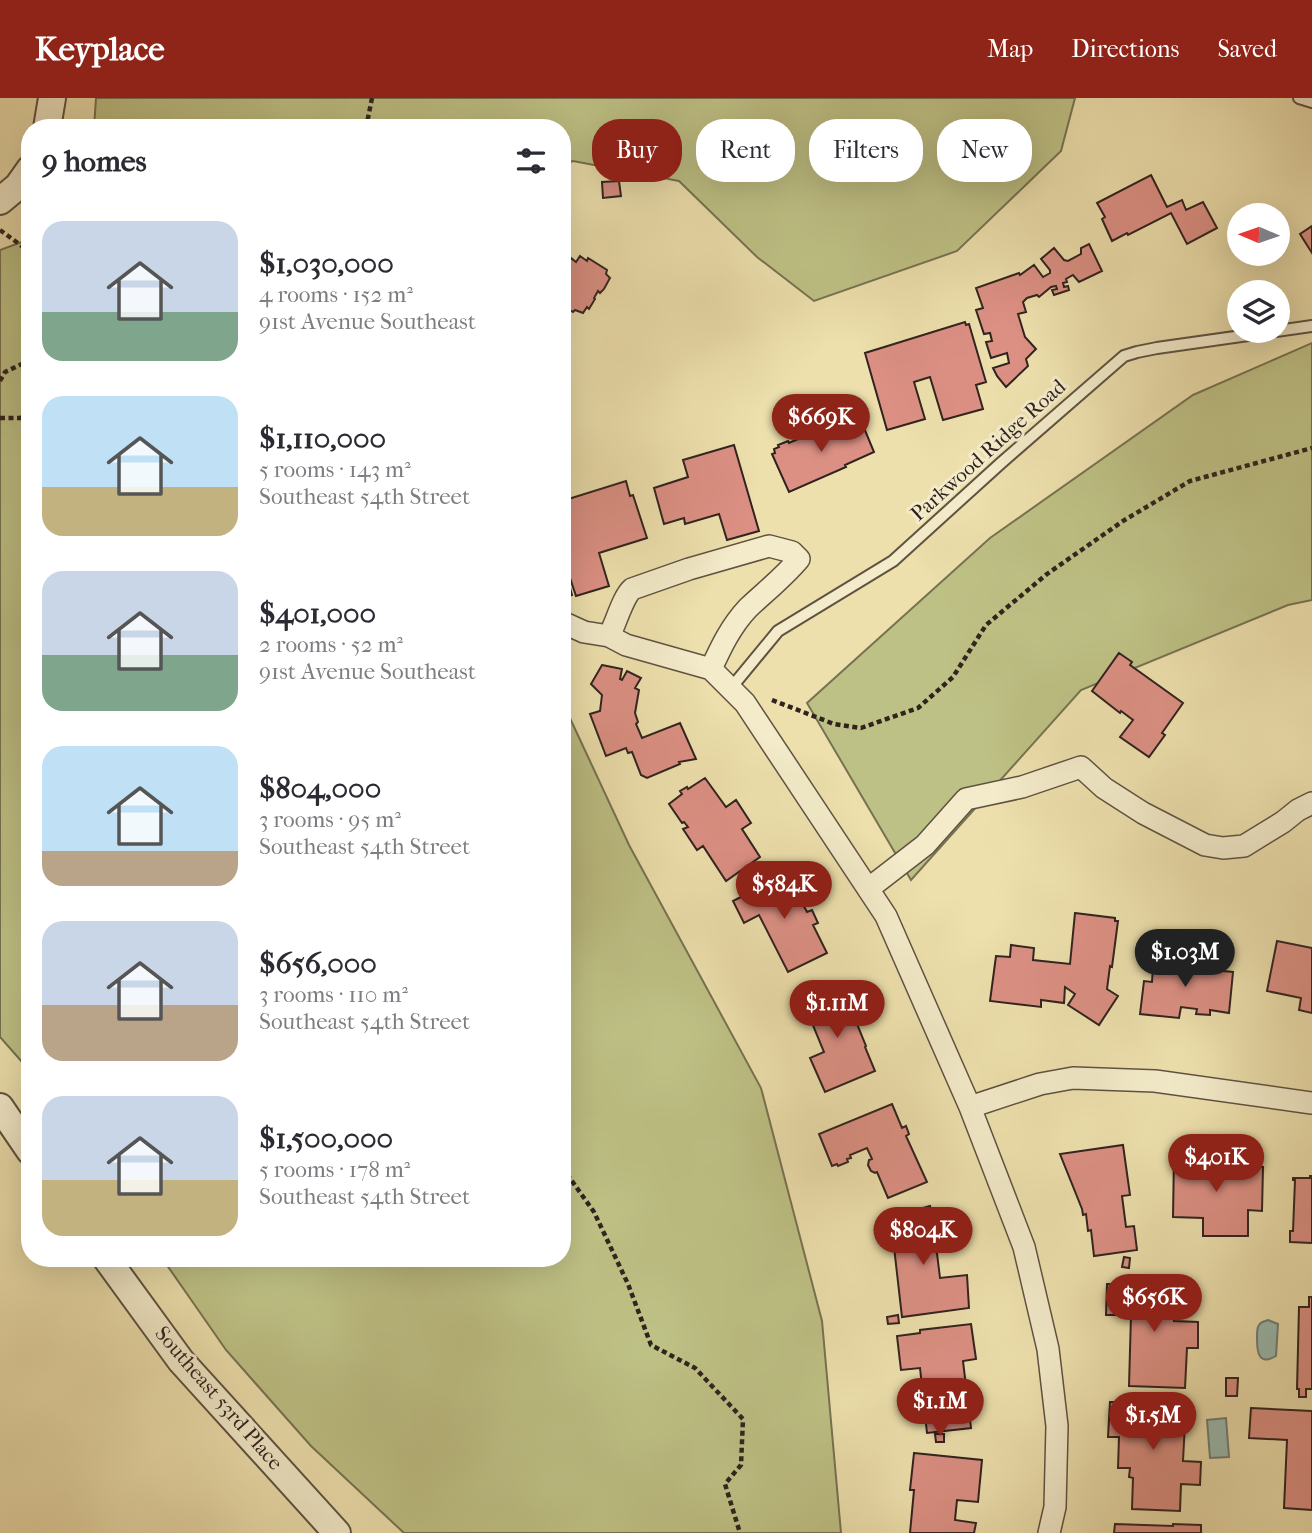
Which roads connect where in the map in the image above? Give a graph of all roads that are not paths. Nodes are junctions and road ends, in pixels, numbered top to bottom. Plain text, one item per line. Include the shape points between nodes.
1 (52, 98) edge
2 (1299, 98) edge
3 (1312, 102) edge
4 (48, 119) edge
5 (21, 182) edge
6 (0, 201) edge
7 (1312, 326) edge
8 (571, 626) edge
9 (609, 636) junction
10 (711, 669) junction
11 (738, 695) junction
12 (1312, 803) edge
13 (868, 889) junction
14 (1312, 1103) edge
15 (0, 1107) edge
16 (970, 1107) junction
17 (21, 1138) edge
18 (113, 1267) edge
19 (337, 1533) edge
20 (1049, 1533) edge

1 - 4 street
2 - 3 lane
5 - 6 street
7 - 11 lane, Parkwood Ridge Road via 1124,356 893,561 778,631
8 - 9 street
9 - 10 street
9 - 10 street via 625,595 632,589 769,545 792,552 799,559 747,610 724,640
10 - 11 street
11 - 13 street
12 - 13 street via 1244,846 1214,847 1143,813 1080,767 1023,787 966,799 925,845
13 - 16 street via 886,916
14 - 16 street via 1155,1081 1073,1078
15 - 17 street
16 - 20 street via 1024,1247 1048,1349 1057,1426 1055,1507
18 - 19 street, Southeast 53rd Place via 181,1361

